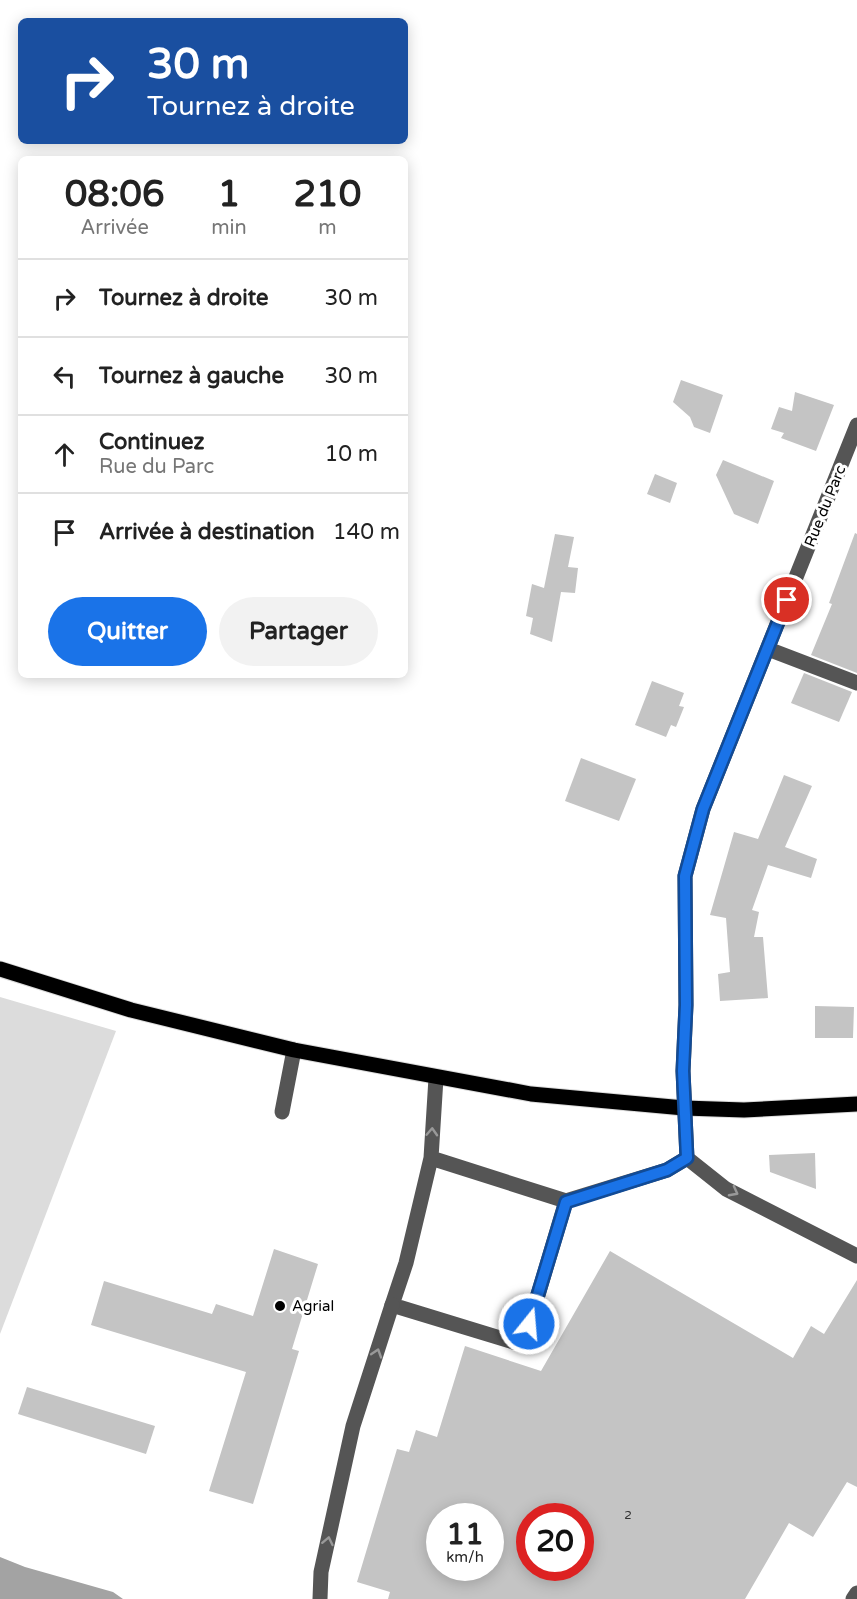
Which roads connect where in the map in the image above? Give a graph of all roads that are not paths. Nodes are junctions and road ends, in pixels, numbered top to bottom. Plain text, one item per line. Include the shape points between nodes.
1 (857, 425) edge
2 (768, 649) junction
3 (857, 683) edge
4 (0, 969) edge
5 (294, 1050) junction
6 (436, 1078) junction
7 (857, 1104) edge
8 (684, 1108) junction
9 (282, 1112) dead end
10 (431, 1158) junction
11 (687, 1158) junction
12 (566, 1202) junction
13 (857, 1256) edge
14 (392, 1305) junction
15 (857, 1593) edge
16 (320, 1599) edge
17 (854, 1599) edge

1 - 2 street, Rue du Parc
2 - 3 street
2 - 8 street, Rue du Parc via 703,809 685,876
4 - 5 main road via 131,1010
5 - 6 main road
5 - 9 street
6 - 8 main road via 531,1094
10 -> 6 street
7 - 8 main road via 744,1110
8 - 11 street, Rue du Parc
10 - 12 street
10 - 14 street
11 - 12 street via 667,1170
11 -> 13 street via 726,1189
12 - 14 street via 523,1345
16 -> 14 street via 321,1572 353,1426
15 - 17 street

